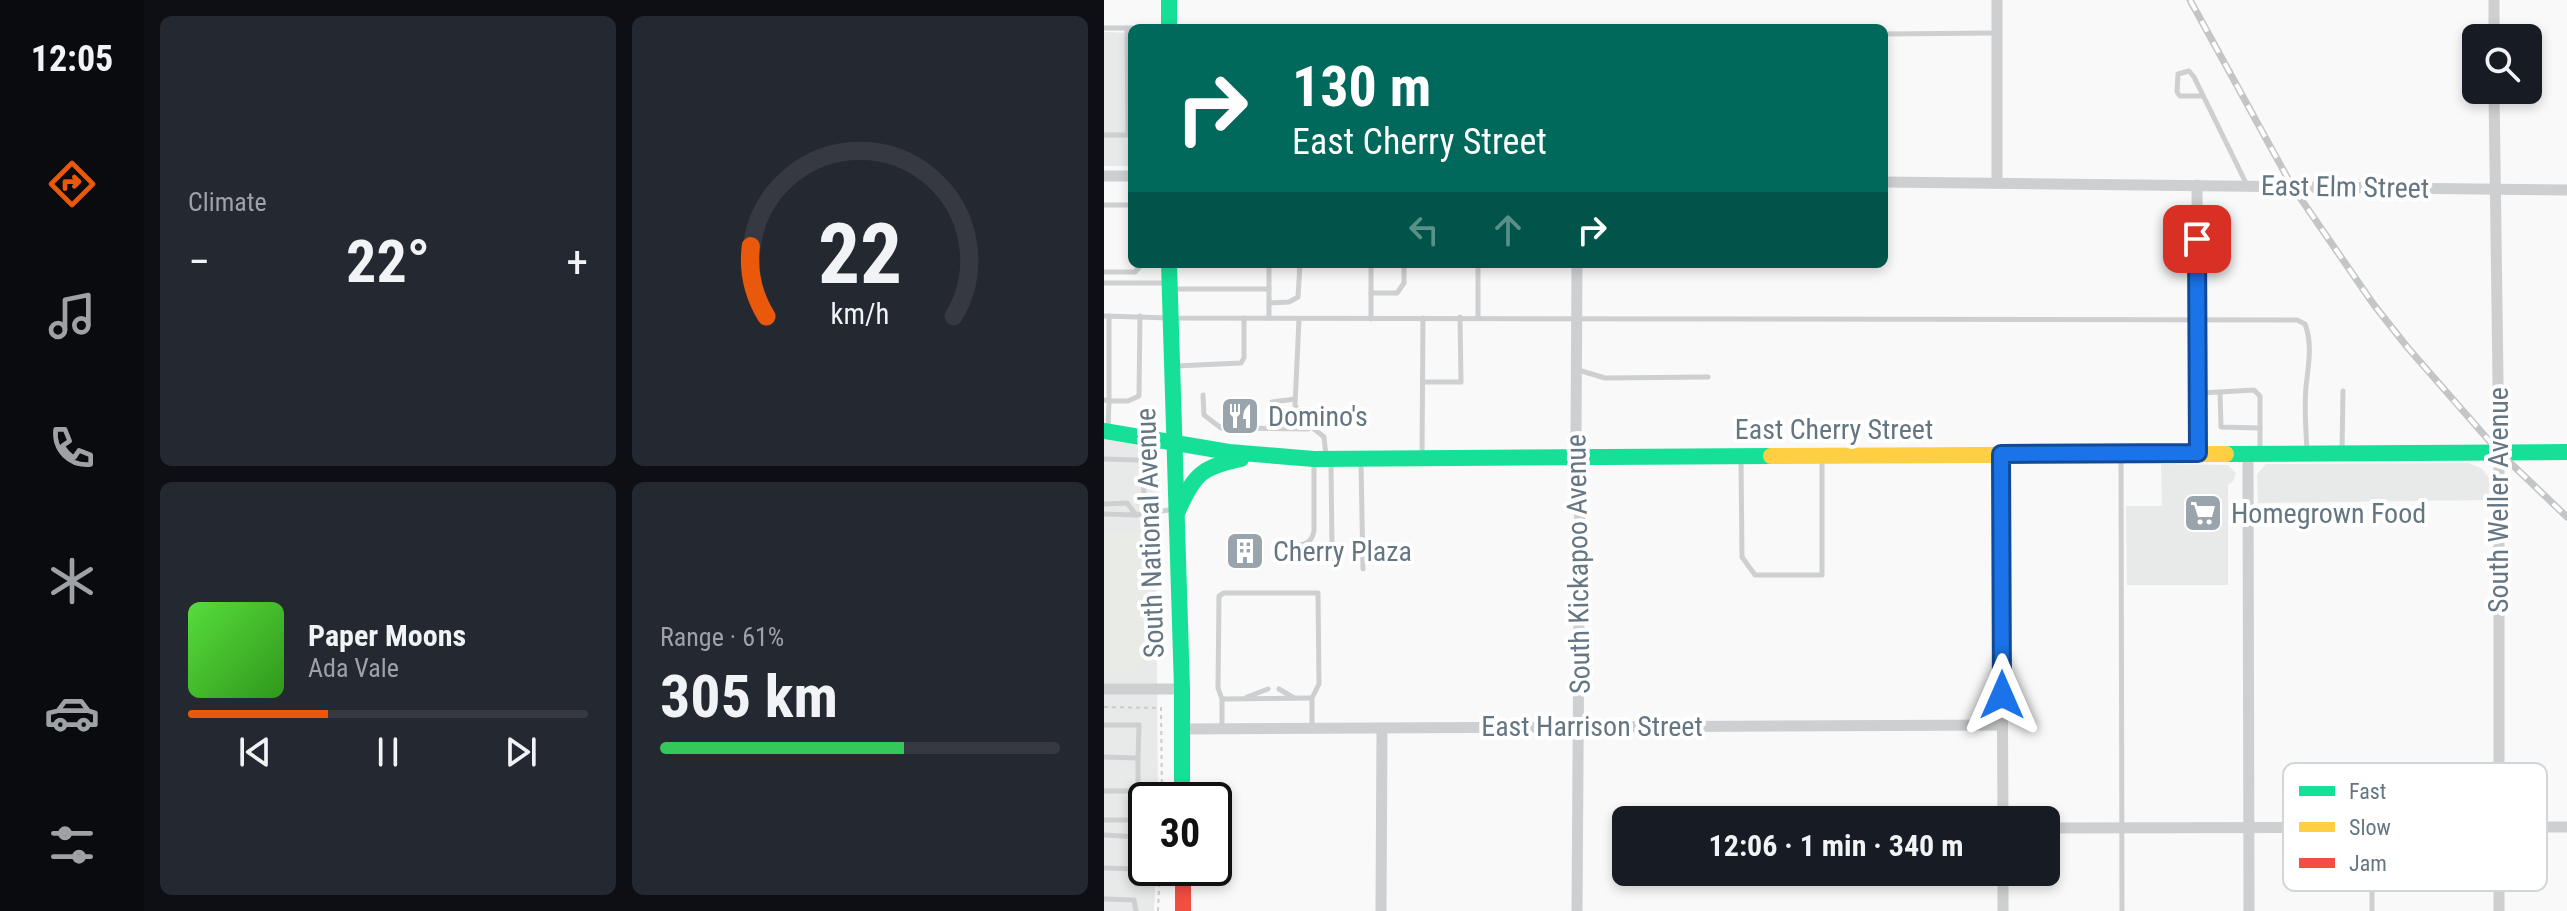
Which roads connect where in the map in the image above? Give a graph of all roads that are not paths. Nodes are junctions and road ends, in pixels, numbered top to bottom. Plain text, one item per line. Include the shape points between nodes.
1 (1169, 0) edge
2 (1997, 0) edge
3 (2494, 0) edge
4 (1169, 24) edge
5 (2494, 24) edge
6 (1104, 28) edge
7 (1128, 28) edge
8 (1997, 33) junction
9 (1888, 34) edge
10 (2203, 96) junction
11 (2494, 104) edge
12 (1104, 135) edge
13 (1128, 135) edge
14 (1104, 176) edge
15 (1128, 176) edge
16 (1888, 182) edge
17 (1997, 183) junction
18 (2197, 185) junction
19 (2248, 186) junction
20 (2495, 189) junction
21 (2567, 190) edge
22 (1104, 205) edge
23 (1128, 205) edge
24 (1138, 268) edge
25 (1169, 268) edge
26 (1269, 268) edge
27 (1300, 268) edge
28 (1371, 268) edge
29 (1404, 268) edge
30 (1478, 268) edge
31 (1577, 268) edge
32 (1104, 272) edge
33 (1104, 283) edge
34 (1169, 286) junction
35 (1269, 289) junction
36 (1371, 293) junction
37 (1269, 303) junction
38 (1106, 316) edge
39 (1140, 316) junction
40 (1460, 317) junction
41 (1478, 317) junction
42 (1170, 318) junction
43 (1244, 318) junction
44 (1269, 318) junction
45 (1423, 318) junction
46 (1299, 319) junction
47 (1371, 319) junction
48 (1577, 319) junction
49 (2198, 319) junction
50 (1202, 365) junction
51 (1171, 366) junction
52 (1577, 370) junction
53 (1202, 375) dead end
54 (1708, 377) dead end
55 (1423, 382) junction
56 (2343, 391) dead end
57 (2220, 392) junction
58 (2198, 393) junction
59 (1203, 395) dead end
60 (1295, 399) junction
61 (1107, 400) edge
62 (1339, 416) dead end
63 (1312, 427) junction
64 (1271, 428) junction
65 (2260, 428) junction
66 (1106, 431) edge
67 (1173, 443) junction
68 (2307, 452) junction
69 (2342, 452) junction
70 (2499, 452) junction
71 (2567, 452) edge
72 (2121, 453) junction
73 (2198, 453) junction
74 (2254, 453) junction
75 (2001, 454) junction
76 (1741, 455) junction
77 (1822, 455) junction
78 (1257, 456) junction
79 (1578, 456) junction
80 (1422, 457) junction
81 (1361, 458) junction
82 (1104, 459) edge
83 (1324, 459) junction
84 (1104, 504) edge
85 (1146, 513) junction
86 (1176, 513) junction
87 (1104, 514) edge
88 (1136, 515) junction
89 (1286, 546) dead end
90 (1339, 566) dead end
91 (1363, 569) dead end
92 (1104, 689) edge
93 (1182, 689) junction
94 (1268, 689) dead end
95 (1279, 689) dead end
96 (1295, 698) junction
97 (1312, 698) junction
98 (1222, 699) junction
99 (1243, 699) junction
100 (1104, 725) edge
101 (2002, 725) junction
102 (1579, 726) junction
103 (1182, 729) junction
104 (1222, 729) junction
105 (1312, 729) junction
106 (1382, 729) junction
107 (1104, 757) edge
108 (1138, 758) junction
109 (2499, 763) edge
110 (1138, 782) edge
111 (1182, 782) edge
112 (1104, 791) edge
113 (1128, 791) edge
114 (2003, 806) edge
115 (1104, 820) edge
116 (1128, 820) edge
117 (2249, 827) junction
118 (2283, 827) edge
119 (2060, 828) edge
120 (2122, 828) junction
121 (1104, 835) edge
122 (1104, 868) edge
123 (1183, 886) edge
124 (2003, 886) edge
125 (1104, 899) edge
126 (1136, 911) edge
127 (1183, 911) edge
128 (1381, 911) edge
129 (1577, 911) edge
130 (2003, 911) edge
131 (2122, 911) edge
132 (2249, 911) edge

1 - 4 street
2 - 8 street
3 - 5 street
6 - 7 lane
8 - 9 lane
8 - 17 street
10 - 10 lane via 2189,71 2178,74 2180,96
10 - 19 lane
11 - 20 street, South Weller Avenue
12 - 13 lane
14 - 15 street
16 - 17 street, East Elm Street
17 - 18 street, East Elm Street
18 - 19 street, East Elm Street
18 - 49 street
19 - 20 street, East Elm Street
20 - 21 street, East Elm Street
20 - 70 street, South Weller Avenue
22 - 23 lane
24 - 32 lane
25 - 34 street, South National Avenue
26 - 35 lane
27 - 37 lane via 1298,297
28 - 36 lane
29 - 36 lane via 1404,283 1397,293
30 - 41 lane
31 - 48 street, South Kickapoo Avenue
33 - 34 lane
34 - 35 lane
34 - 42 street, South National Avenue
35 - 37 lane
36 - 47 lane
37 - 44 lane
38 - 39 lane
38 - 61 lane
39 - 42 lane
39 - 61 lane via 1139,396
40 - 41 lane
40 - 45 lane
40 - 55 lane via 1461,382
41 - 48 lane
42 - 43 lane
42 - 51 street, South National Avenue
43 - 44 lane
43 - 50 lane via 1241,363
44 - 46 lane
45 - 47 lane
45 - 55 lane
46 - 47 lane
46 - 60 lane
48 - 49 lane
48 - 52 street, South Kickapoo Avenue
49 - 58 street
49 - 68 lane via 2305,324
50 - 51 lane
50 - 53 lane
51 - 67 street, South National Avenue
52 - 54 lane via 1605,378
52 - 79 street, South Kickapoo Avenue
55 - 80 lane
56 - 69 lane
57 - 58 lane
57 - 65 lane via 2221,427
57 - 65 lane via 2254,390 2260,396
58 - 73 street
59 - 64 lane via 1204,415 1218,427
60 - 63 lane via 1297,413
60 - 64 lane via 1272,402
61 - 66 lane
62 - 63 lane via 1319,418
63 - 64 lane
63 - 83 lane via 1324,437
65 - 74 lane
66 - 67 street, East Cherry Street
67 - 78 street, East Cherry Street
67 - 86 street, South National Avenue
68 - 69 street, East Cherry Street
68 - 74 street, East Cherry Street
69 - 70 street, East Cherry Street
70 - 71 street, East Cherry Street
70 - 109 street, South Weller Avenue
72 - 73 street, East Cherry Street
72 - 75 street, East Cherry Street
72 - 120 lane
73 - 74 street, East Cherry Street
74 - 117 street
75 - 77 street, East Cherry Street
75 - 101 street
76 - 77 street, East Cherry Street
76 - 77 lane via 1742,557 1755,575 1822,575
76 - 79 street, East Cherry Street
78 - 83 street, East Cherry Street
78 - 86 street via 1198,473
79 - 80 street, East Cherry Street
79 - 102 street, South Kickapoo Avenue
80 - 81 street, East Cherry Street
81 - 83 street, East Cherry Street
81 - 91 lane
82 - 85 lane via 1141,463
83 - 89 lane via 1313,537 1308,544
83 - 90 lane via 1333,557
84 - 88 lane via 1127,503
85 - 86 lane
85 - 88 lane
86 - 93 street, South National Avenue
87 - 88 lane
92 - 93 street
93 - 103 street, South National Avenue
94 - 99 lane
95 - 96 lane
96 - 97 lane
96 - 99 lane
97 - 98 lane via 1319,684 1318,593 1224,593 1219,596
97 - 105 lane
98 - 99 lane
98 - 104 lane
100 - 108 lane via 1139,725
101 - 102 street, East Harrison Street
101 - 114 street
102 - 106 street, East Harrison Street
102 - 129 street, South Kickapoo Avenue
103 - 104 street, East Harrison Street
103 - 111 street, South National Avenue
104 - 105 street, East Harrison Street
105 - 106 street, East Harrison Street
106 - 128 street
107 - 108 lane
108 - 110 lane
112 - 113 lane
115 - 116 lane
117 - 118 street
117 - 120 street
117 - 132 street
119 - 120 street
120 - 131 lane
121 - 122 lane via 1135,836 1137,853 1135,869
123 - 127 street
124 - 130 street
125 - 126 lane via 1134,900

